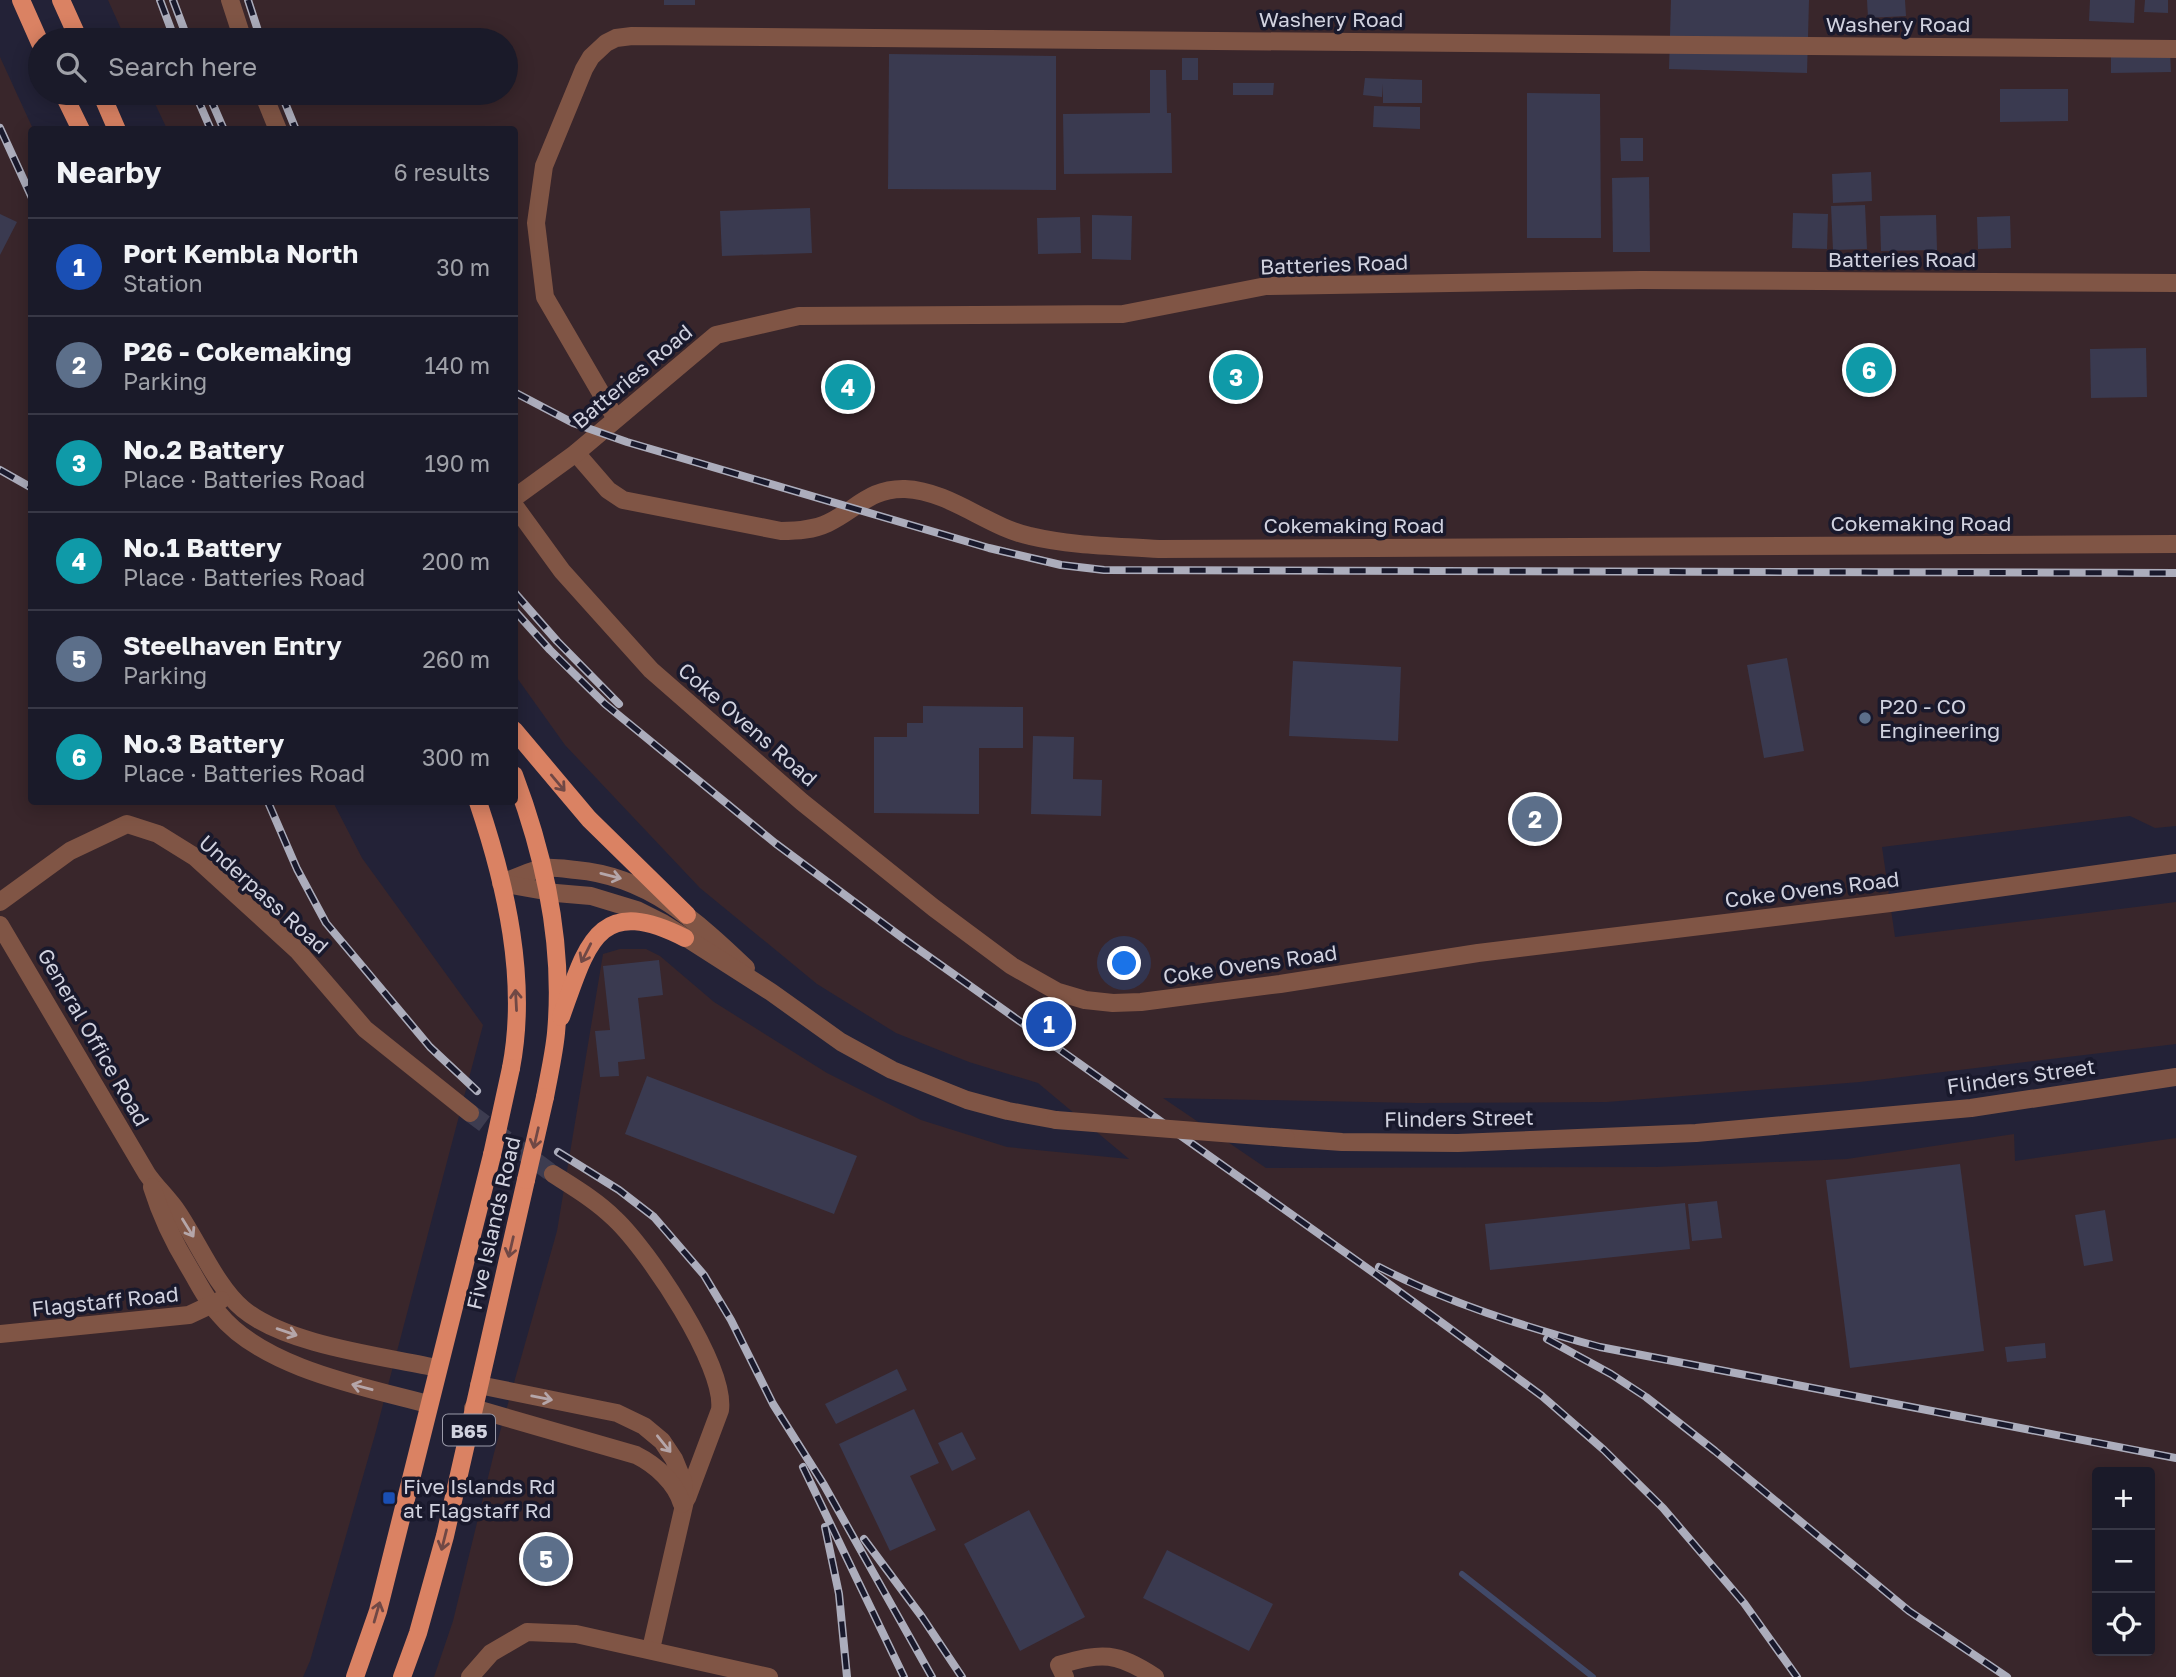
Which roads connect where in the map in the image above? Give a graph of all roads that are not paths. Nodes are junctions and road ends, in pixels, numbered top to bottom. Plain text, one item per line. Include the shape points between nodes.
1 (21, 0) edge
2 (61, 0) edge
3 (230, 0) edge
4 (33, 28) edge
5 (74, 28) edge
6 (239, 28) edge
7 (2176, 49) edge
8 (69, 105) edge
9 (106, 105) edge
10 (268, 105) edge
11 (78, 126) edge
12 (115, 126) edge
13 (276, 126) edge
14 (2176, 282) edge
15 (616, 419) junction
16 (576, 453) junction
17 (518, 495) edge
18 (518, 510) edge
19 (2176, 544) edge
20 (518, 735) edge
21 (518, 788) edge
22 (479, 805) edge
23 (2176, 863) edge
24 (543, 868) junction
25 (500, 883) junction
26 (548, 892) junction
27 (0, 902) edge
28 (688, 915) junction
29 (0, 925) edge
30 (685, 938) junction
31 (771, 992) junction
32 (556, 1031) junction
33 (2176, 1077) edge
34 (470, 1113) tunnel mouth
35 (147, 1174) junction
36 (553, 1174) tunnel mouth
37 (230, 1295) junction
38 (212, 1305) junction
39 (0, 1334) edge
40 (437, 1368) junction
41 (479, 1385) junction
42 (428, 1404) junction
43 (473, 1408) junction
44 (683, 1511) junction
45 (651, 1649) junction
46 (355, 1677) edge
47 (402, 1677) edge
48 (470, 1677) edge
49 (769, 1677) edge
50 (1065, 1677) edge
51 (1155, 1677) edge

1 - 4 main road
2 - 5 main road
3 - 6 street
7 - 15 street, Washery Road via 616,38 599,49 584,69 544,166 536,223 545,297
8 - 11 main road
9 - 12 main road
10 - 13 street
14 - 15 street, Batteries Road via 1641,280 1266,286 1123,314 799,316 716,335
15 - 16 street, Batteries Road
16 - 17 street, Batteries Road
16 - 19 street, Cokemaking Road via 608,491 623,500 781,531 816,528 867,497 909,489 1029,536 1159,549
18 - 23 street, Coke Ovens Road via 562,571 651,670 802,802 1012,965 1058,992 1086,1000 1142,1002 1478,953
20 -> 28 main road via 589,819
21 - 24 main road, Five Islands Road / B65
22 - 25 main road, Five Islands Road / B65
24 - 25 street, Flinders Street
24 - 26 main road, Five Islands Road / B65
24 -> 28 street, Flinders Street via 628,880
25 - 26 street, Flinders Street
40 -> 25 main road, Five Islands Road / B65, bridge via 492,1155 517,1026 510,927
26 - 30 street, Flinders Street via 591,896 622,905
26 - 32 main road, Five Islands Road / B65 via 556,957
27 - 34 street, Underpass Road via 70,851 127,824 158,834 195,857 297,950 365,1029
28 - 31 street, Flinders Street
29 - 35 street, General Office Road
30 - 31 street, Flinders Street
30 -> 32 main road via 639,920 609,926 582,959
31 - 33 street, Flinders Street, bridge via 841,1042 892,1070 967,1100 1056,1120 1286,1139 1458,1143 1696,1133 1970,1108
32 -> 41 main road, Five Islands Road / B65, bridge
35 -> 37 street, General Office Road via 177,1211
35 - 38 street, General Office Road via 161,1214
36 - 44 street via 605,1210 640,1247 680,1306 715,1376 720,1410
37 - 38 street, Flagstaff Road
37 -> 40 street via 255,1317 290,1333
38 - 39 street, Flagstaff Road via 189,1315
42 -> 38 street via 330,1378 279,1358 239,1333
40 - 42 main road, Five Islands Road / B65
41 - 43 main road, Five Islands Road / B65
41 -> 44 street via 617,1413 645,1426 677,1464 685,1494
46 -> 42 main road, Five Islands Road / B65 via 378,1611
43 - 44 street via 636,1455 671,1484
43 -> 47 main road, Five Islands Road / B65 via 445,1536
44 - 45 street
45 - 48 street via 576,1634 527,1632 491,1653
45 - 49 street
50 - 51 street via 1059,1665 1093,1655 1129,1660

